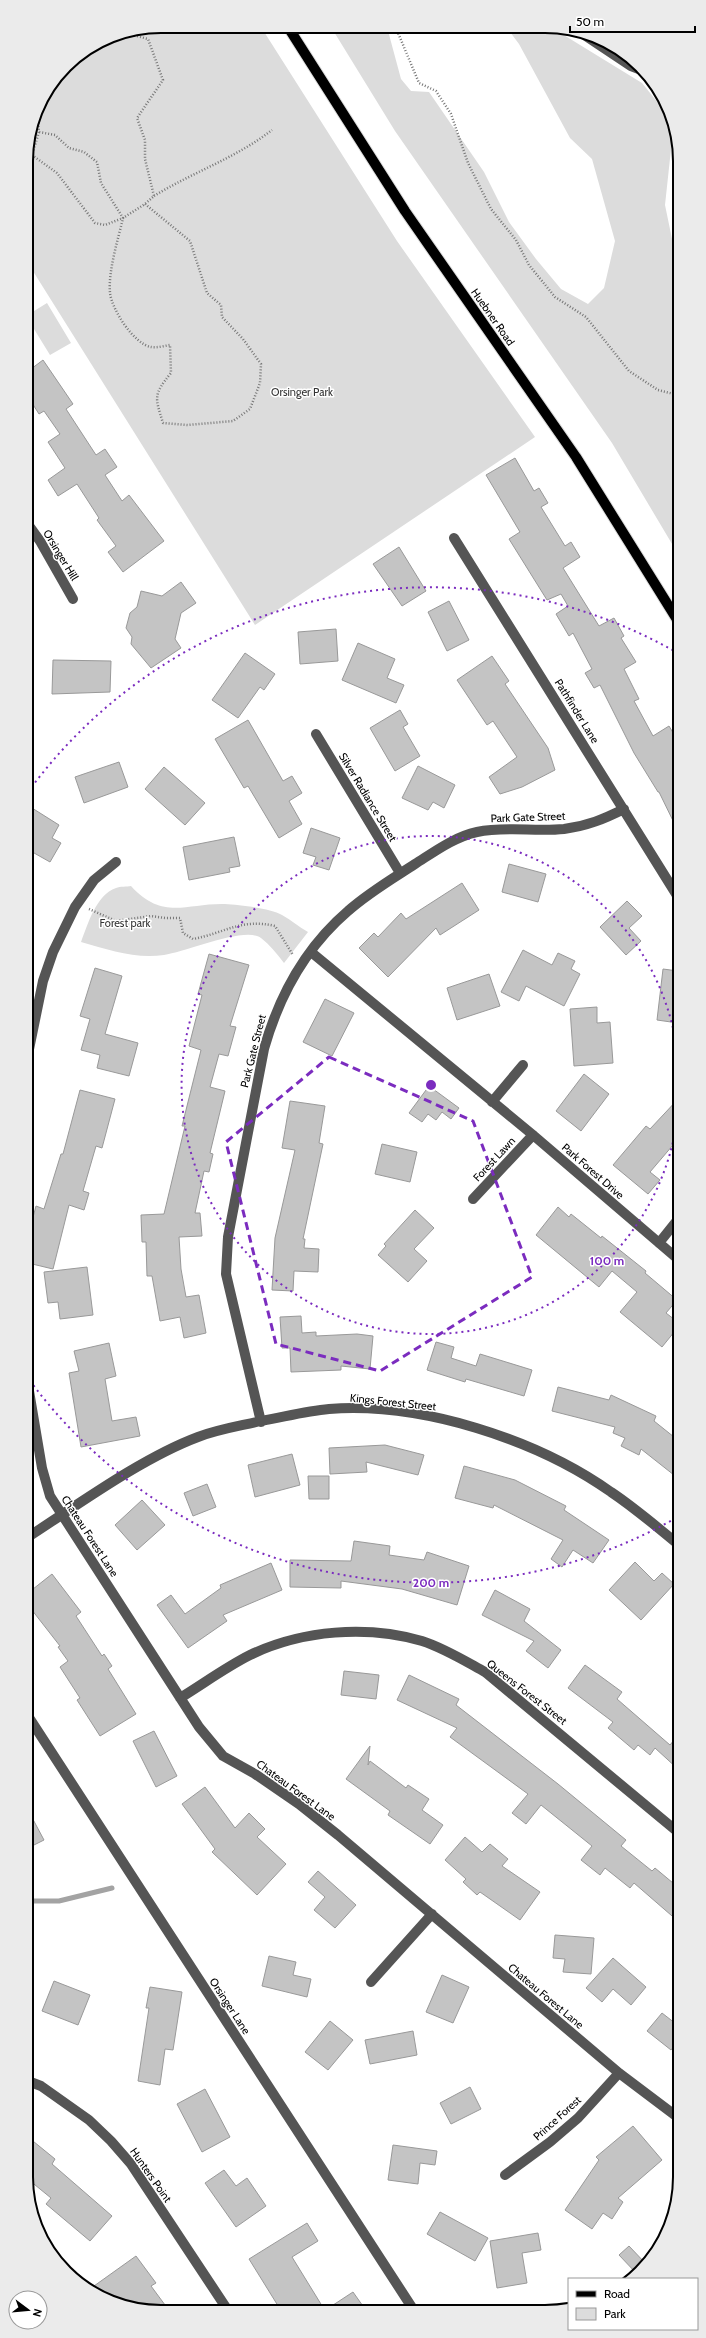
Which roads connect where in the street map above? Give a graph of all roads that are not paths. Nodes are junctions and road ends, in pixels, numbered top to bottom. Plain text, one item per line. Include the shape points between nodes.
1 (292, 33) edge
2 (600, 45) edge
3 (626, 62) edge
4 (33, 531) edge
5 (454, 538) dead end
6 (73, 599) dead end
7 (673, 613) edge
8 (316, 734) dead end
9 (624, 809) junction
10 (116, 862) dead end
11 (400, 873) junction
12 (673, 889) edge
13 (311, 952) junction
14 (33, 1030) edge
15 (523, 1065) dead end
16 (492, 1102) junction
17 (533, 1135) junction
18 (473, 1199) dead end
19 (673, 1226) edge
20 (659, 1243) junction
21 (673, 1255) edge
22 (33, 1415) edge
23 (261, 1422) junction
24 (62, 1515) junction
25 (33, 1534) edge
26 (673, 1540) edge
27 (180, 1698) junction
28 (33, 1724) edge
29 (673, 1827) edge
30 (432, 1914) junction
31 (371, 1982) dead end
32 (619, 2073) junction
33 (33, 2083) edge
34 (673, 2114) edge
35 (505, 2175) dead end
36 (224, 2305) edge
37 (410, 2305) edge

1 - 7 main road, Huebner Road via 405,211 576,457
2 - 3 street
4 - 6 street, Orsinger Hill
5 - 9 street, Pathfinder Lane
8 - 11 street, Silver Radiance Street
9 - 11 street, Park Gate Street via 602,821 563,829 502,828 475,832 449,843
9 - 12 street, Pathfinder Lane
10 - 14 street via 94,880 77,904 52,952
11 - 13 street, Park Gate Street via 347,911
13 - 16 street, Park Forest Drive
13 - 23 street, Park Gate Street via 277,1008 264,1049 228,1237 226,1274
15 - 16 street
16 - 17 street, Park Forest Drive
17 - 18 street, Forest Lawn
17 - 20 street, Park Forest Drive
19 - 20 street
20 - 21 street, Park Forest Drive
22 - 24 street, Chateau Forest Lane via 42,1468 50,1496
23 - 24 street, Kings Forest Street via 227,1428 198,1437 148,1461
23 - 26 street, Kings Forest Street via 303,1412 350,1408 430,1417 486,1430 535,1450 584,1475 610,1491
24 - 25 street, Kings Forest Street
24 - 27 street, Chateau Forest Lane
27 - 29 street, Queens Forest Street via 249,1656 298,1637 346,1632 395,1634 424,1642 464,1660 490,1676
27 - 30 street, Chateau Forest Lane via 199,1727 223,1756 299,1804
28 - 37 street, Orsinger Lane
30 - 31 street
30 - 32 street, Chateau Forest Lane
32 - 34 street, Chateau Forest Lane
32 - 35 street, Prince Forest via 578,2118
33 - 36 street, Hunters Point via 89,2120 131,2164

